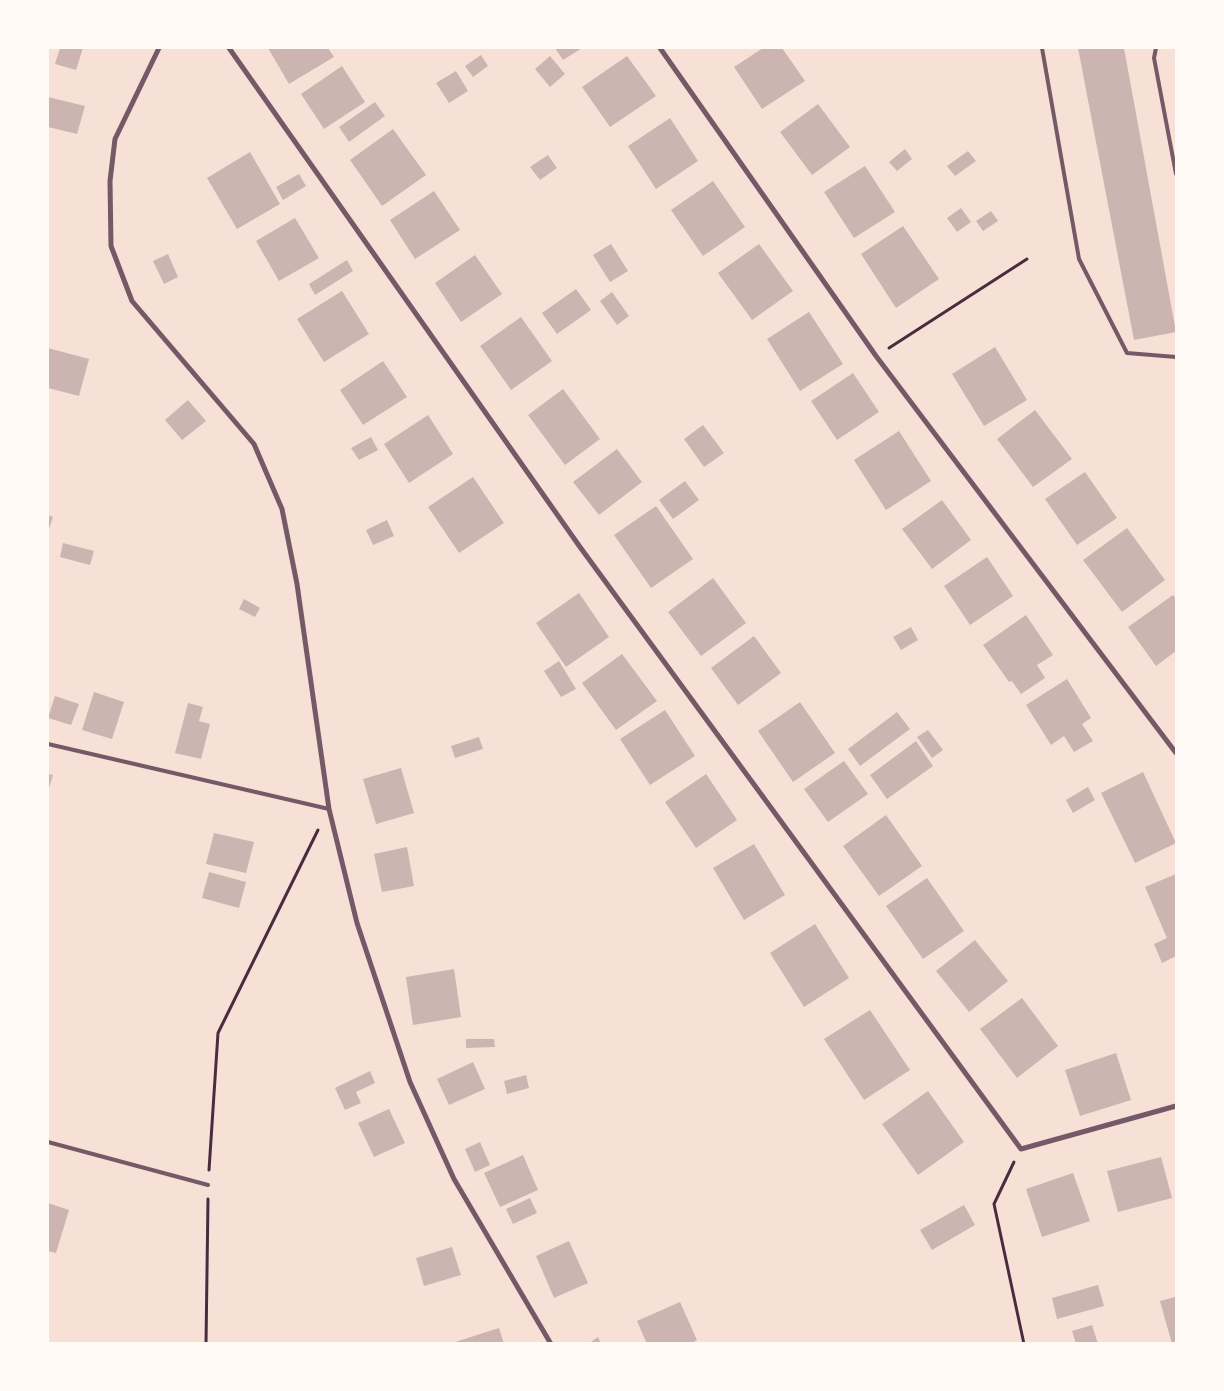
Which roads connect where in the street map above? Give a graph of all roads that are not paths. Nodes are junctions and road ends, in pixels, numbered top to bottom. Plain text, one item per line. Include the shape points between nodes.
1 (158, 48) edge
2 (229, 48) edge
3 (660, 48) edge
4 (1042, 48) edge
5 (1156, 48) edge
6 (1176, 174) edge
7 (1176, 357) edge
8 (48, 744) edge
9 (1176, 753) edge
10 (329, 809) junction
11 (1176, 1106) edge
12 (48, 1142) edge
13 (208, 1185) road end
14 (551, 1344) edge

1 - 10 street via 115,139 110,182 111,246 132,301 254,444 282,509 298,584
2 - 11 street via 580,547 1021,1149
3 - 9 street via 876,356
4 - 7 lane via 1079,259 1127,353
5 - 6 lane via 1154,58
8 - 10 lane
10 - 14 street via 357,923 410,1082 454,1179
12 - 13 lane

